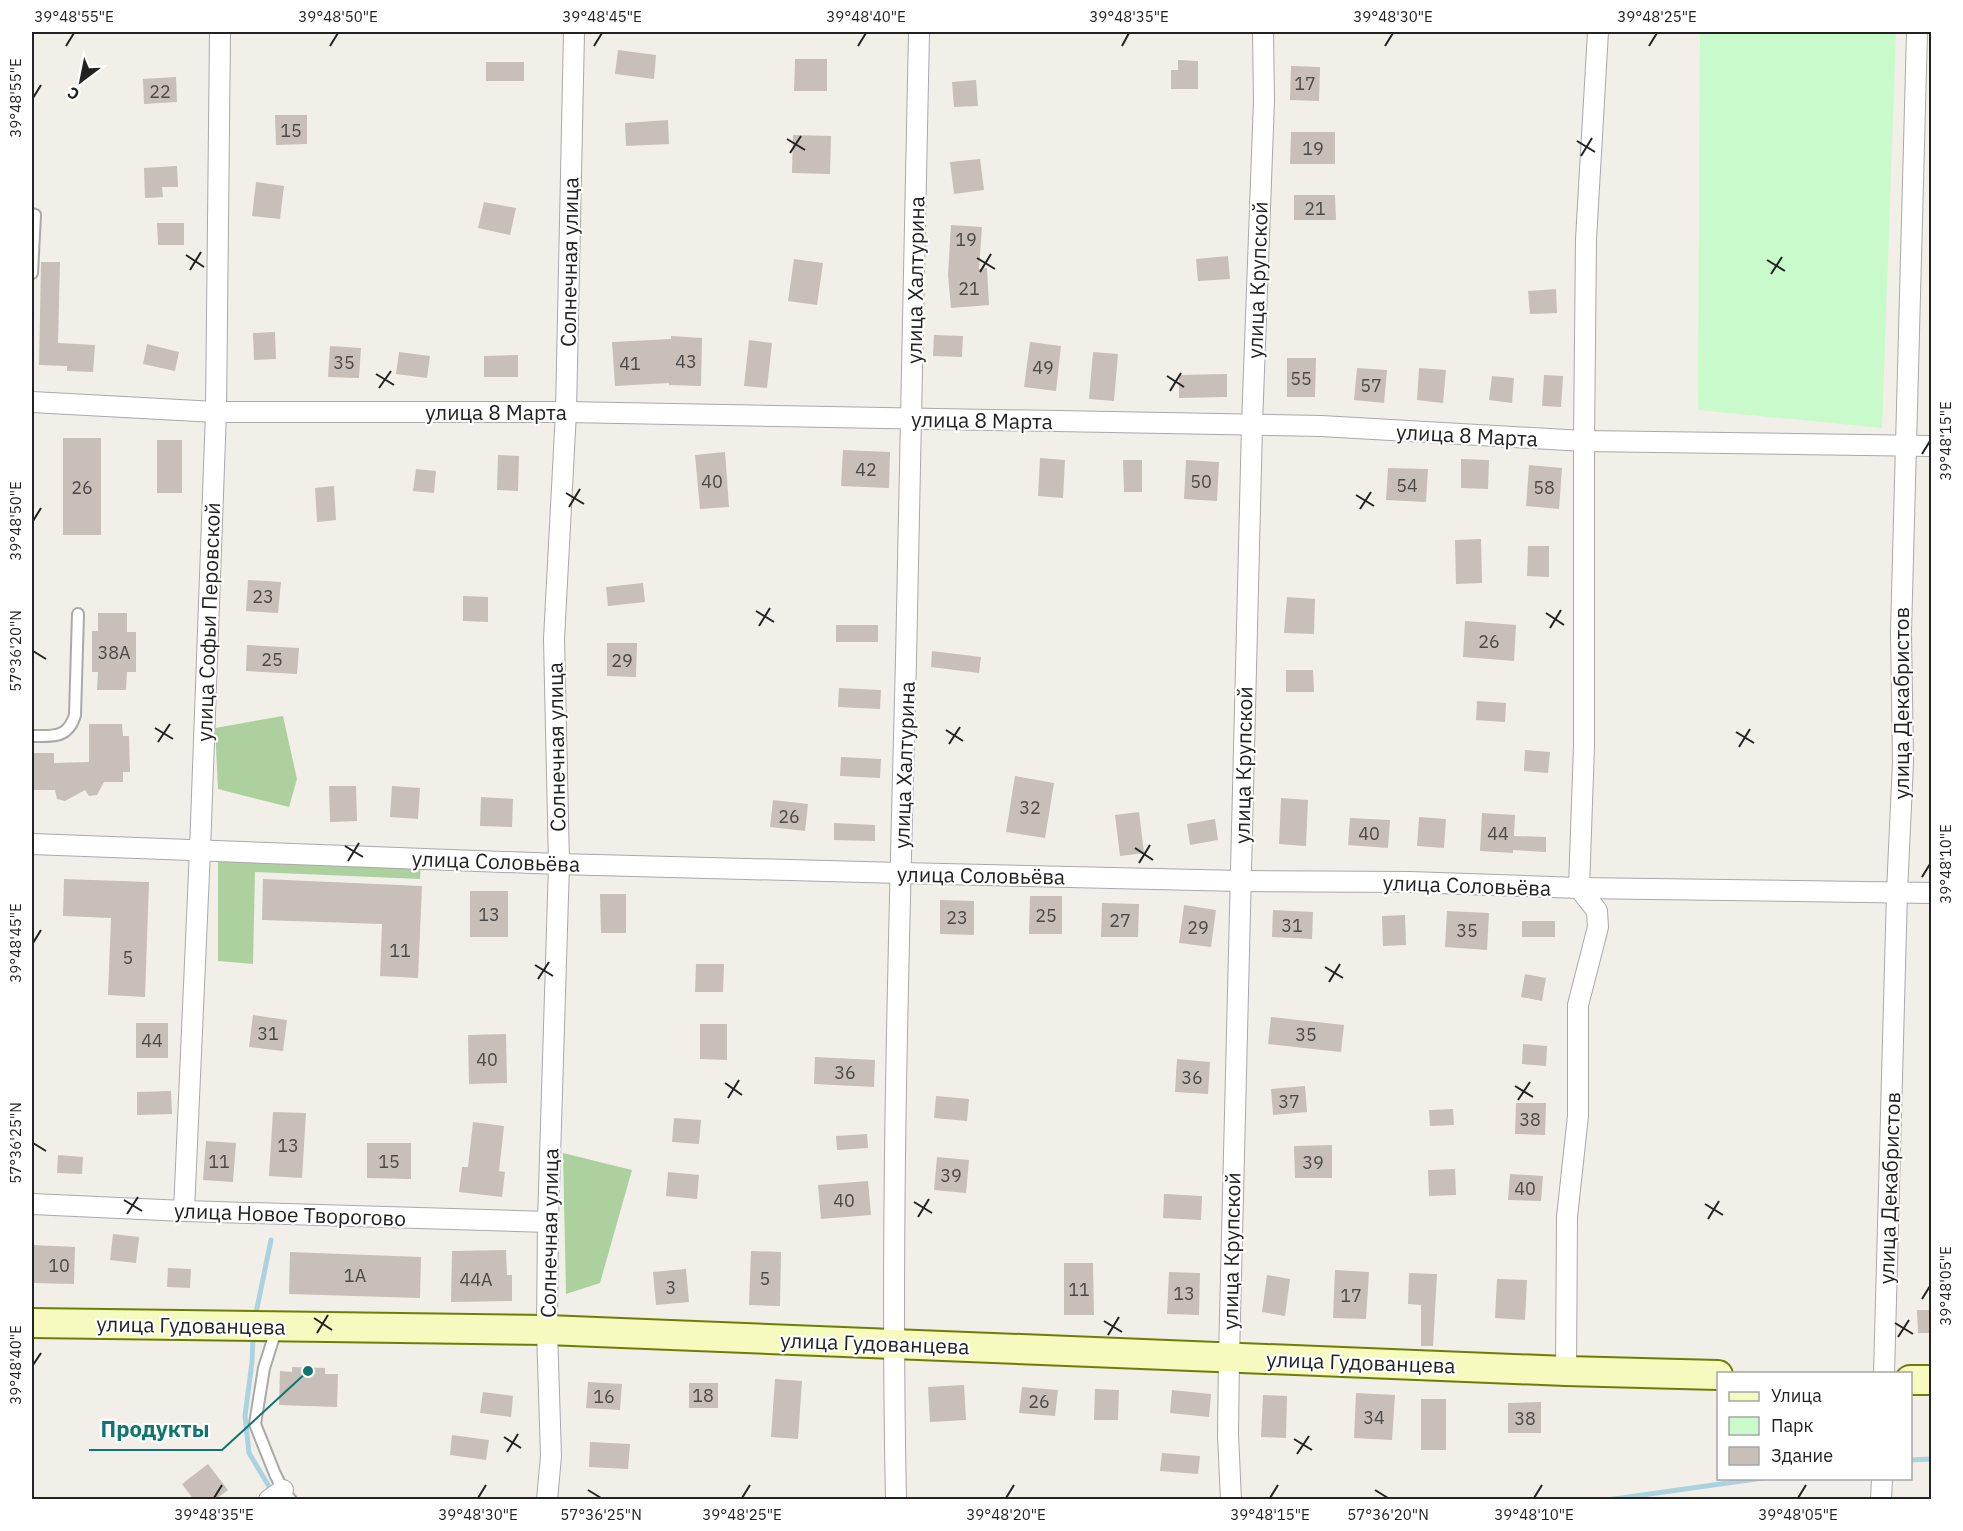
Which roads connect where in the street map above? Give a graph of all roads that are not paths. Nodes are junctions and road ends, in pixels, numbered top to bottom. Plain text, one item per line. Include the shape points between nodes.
1 (220, 32) edge
2 (574, 32) edge
3 (919, 32) edge
4 (1263, 32) edge
5 (1598, 32) edge
6 (1917, 32) edge
7 (32, 214) edge
8 (32, 273) edge
9 (32, 402) edge
10 (216, 412) junction
11 (566, 412) junction
12 (913, 418) junction
13 (1252, 425) junction
14 (1584, 441) junction
15 (1905, 445) junction
16 (1932, 446) edge
17 (78, 614) dead end
18 (32, 736) edge
19 (32, 844) edge
20 (200, 850) junction
21 (559, 864) junction
22 (901, 873) junction
23 (1240, 881) junction
24 (1579, 888) junction
25 (1897, 892) junction
26 (1932, 893) edge
27 (32, 1204) edge
28 (184, 1211) junction
29 (548, 1222) junction
30 (32, 1323) edge
31 (278, 1326) junction
32 (547, 1330) junction
33 (893, 1344) junction
34 (1228, 1357) junction
35 (1566, 1371) junction
36 (1884, 1372) edge
37 (1717, 1375) edge
38 (1912, 1380) edge
39 (1932, 1380) edge
40 (1882, 1480) edge
41 (281, 1496) edge
42 (547, 1500) edge
43 (896, 1500) edge
44 (1231, 1500) edge
45 (1881, 1500) edge

1 - 10 street, улица Софьи Перовской
2 - 11 street, Солнечная улица
3 - 12 street, улица Халтурина
4 - 13 street, улица Крупской
5 - 14 street via 1587,239
6 - 15 street, улица Декабристов
7 - 8 lane
9 - 10 street, улица 8 Марта
10 - 11 street, улица 8 Марта
10 - 20 street, улица Софьи Перовской
11 - 12 street, улица 8 Марта
11 - 21 street, Солнечная улица via 554,639
12 - 13 street, улица 8 Марта
12 - 22 street, улица Халтурина
13 - 14 street, улица 8 Марта
13 - 23 street, улица Крупской
14 - 15 street, улица 8 Марта
14 - 24 street via 1584,746
15 - 16 street, улица 8 Марта
15 - 25 street, улица Декабристов via 1900,632 1903,762
17 - 18 lane via 73,723 62,734
19 - 20 street, улица Соловьёва
20 - 21 street, улица Соловьёва
20 - 28 street, улица Софьи Перовской
21 - 22 street, улица Соловьёва
21 - 29 street, Солнечная улица
22 - 23 street, улица Соловьёва
22 - 33 street, улица Халтурина
23 - 24 street, улица Соловьёва
23 - 34 street, улица Крупской
24 - 25 street, улица Соловьёва
24 - 35 street via 1597,911 1598,927 1578,1005 1578,1116 1567,1217
25 - 26 street, улица Соловьёва
25 - 36 street, улица Декабристов
27 - 28 street, улица Новое Творогово
28 - 29 street, улица Новое Творогово
29 - 32 street, Солнечная улица
30 - 31 street, улица Гудованцева
31 - 32 street, улица Гудованцева
31 - 41 lane via 264,1368 255,1424
32 - 33 street, улица Гудованцева
32 - 42 street, Солнечная улица
33 - 34 street, улица Гудованцева
33 - 43 street, улица Халтурина
34 - 35 street, улица Гудованцева
34 - 44 street, улица Крупской
35 - 37 street, улица Гудованцева
38 - 39 street
40 - 45 street

